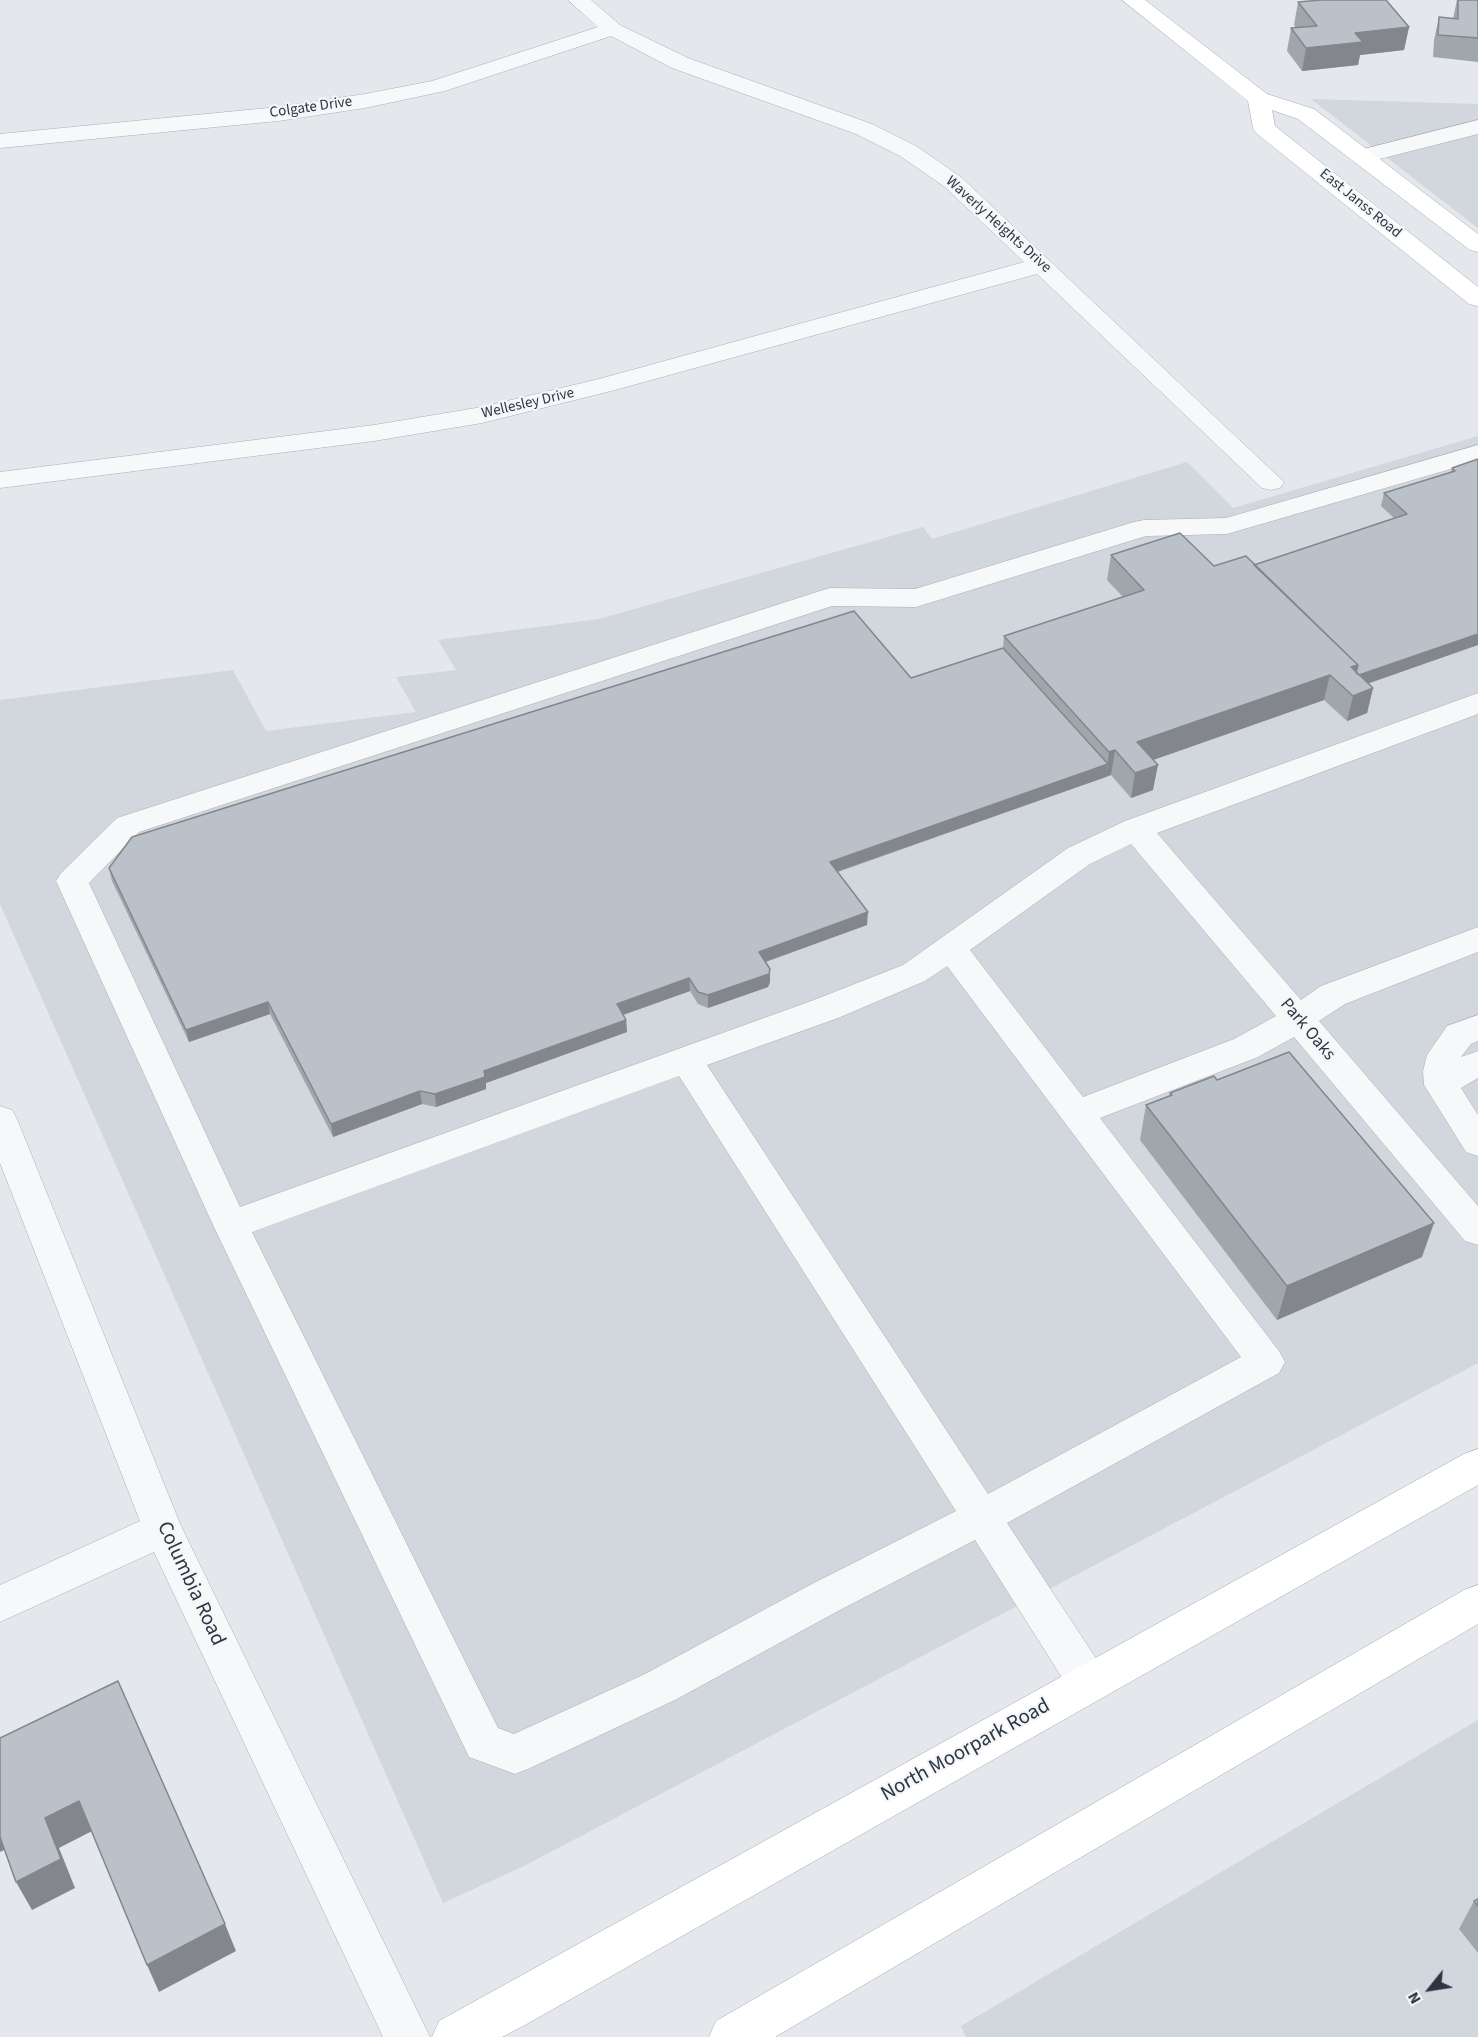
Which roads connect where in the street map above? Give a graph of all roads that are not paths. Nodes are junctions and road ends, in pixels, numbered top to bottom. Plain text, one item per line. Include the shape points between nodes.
1 (578, 0) edge
2 (1132, 0) edge
3 (613, 29) junction
4 (1259, 99) junction
5 (1478, 128) edge
6 (0, 141) edge
7 (1364, 156) junction
8 (1478, 245) edge
9 (1042, 265) junction
10 (1478, 299) edge
11 (1478, 453) edge
12 (0, 480) edge
13 (1271, 482) dead end
14 (1478, 703) edge
15 (1136, 829) junction
16 (1478, 939) edge
17 (951, 948) junction
18 (1298, 1019) junction
19 (1478, 1027) edge
20 (686, 1060) junction
21 (1478, 1064) edge
22 (1441, 1085) junction
23 (1077, 1113) junction
24 (0, 1119) edge
25 (1478, 1143) edge
26 (231, 1225) junction
27 (1478, 1231) edge
28 (1478, 1466) edge
29 (981, 1518) junction
30 (163, 1529) junction
31 (1478, 1603) edge
32 (0, 1604) edge
33 (1088, 1682) junction
34 (407, 2037) edge
35 (455, 2037) edge
36 (732, 2037) edge

1 - 3 street, Waverly Heights Drive
2 - 4 main road
3 - 6 street, Colgate Drive via 436,86 365,101 278,114
3 - 9 street, Waverly Heights Drive via 680,63 864,129 908,151 953,182
4 - 7 main road via 1306,114
4 - 10 main road, East Janss Road via 1264,128
5 - 7 street
7 - 8 main road
9 - 12 street, Wellesley Drive via 482,416
9 - 13 street, Waverly Heights Drive
11 - 26 street via 1227,526 1144,528 916,598 830,597 128,825 72,881
14 - 15 street
15 - 17 street via 1059,868
15 - 18 street, Park Oaks
16 - 18 street via 1333,995
17 - 20 street via 914,973 826,1010
17 - 23 street
18 - 23 street via 1246,1048
18 - 27 street, Park Oaks
19 - 22 street via 1459,1035 1444,1055
20 - 26 street
20 - 29 street
21 - 22 street
22 - 25 street
23 - 29 street via 1266,1362
24 - 30 street, Columbia Road
26 - 29 street via 484,1743 515,1754 660,1687
28 - 33 main road, North Moorpark Road
29 - 33 street
30 - 32 street
30 - 34 street, Columbia Road
31 - 36 main road
33 - 35 main road, North Moorpark Road

